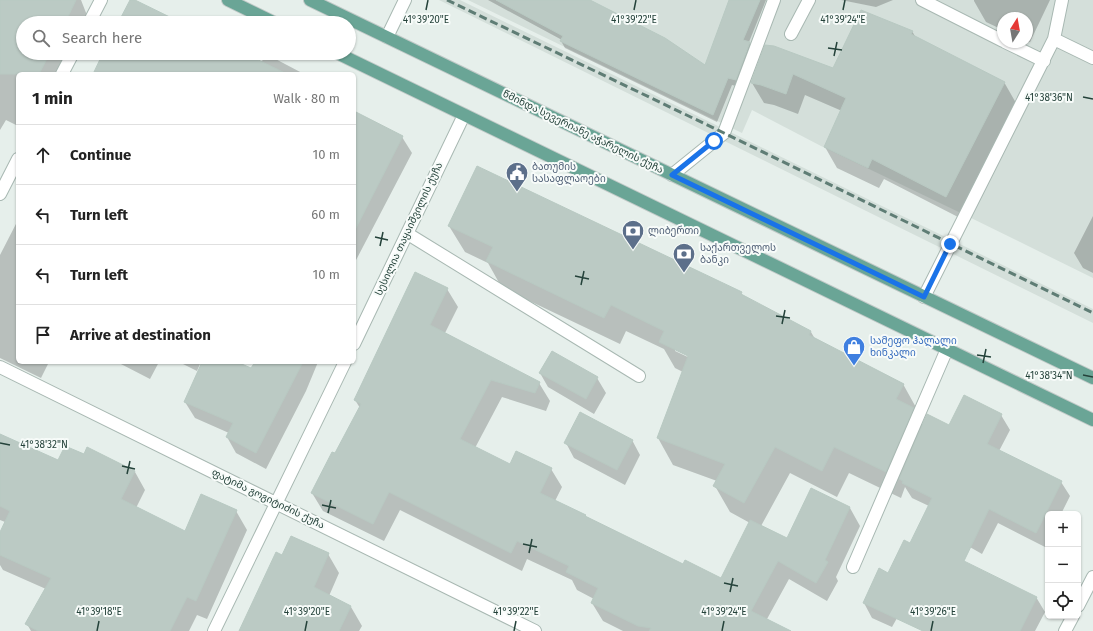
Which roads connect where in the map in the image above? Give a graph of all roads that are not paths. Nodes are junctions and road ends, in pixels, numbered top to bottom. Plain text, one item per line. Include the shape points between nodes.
1 (101, 0) edge
2 (228, 0) edge
3 (310, 0) edge
4 (405, 0) edge
5 (774, 0) edge
6 (809, 0) edge
7 (922, 0) edge
8 (1062, 0) edge
9 (93, 16) edge
10 (261, 16) edge
11 (343, 16) edge
12 (356, 22) edge
13 (791, 34) dead end
14 (387, 37) junction
15 (997, 38) edge
16 (1054, 39) junction
17 (1018, 48) edge
18 (1093, 58) edge
19 (69, 60) edge
20 (351, 60) edge
21 (1044, 61) junction
22 (63, 72) edge
23 (464, 115) junction
24 (16, 163) edge
25 (672, 175) junction
26 (0, 194) edge
27 (408, 234) junction
28 (924, 297) junction
29 (356, 340) edge
30 (947, 349) junction
31 (344, 364) edge
32 (0, 367) edge
33 (639, 376) dead end
34 (1093, 378) edge
35 (1093, 420) edge
36 (276, 503) junction
37 (853, 568) dead end
38 (1093, 577) edge
39 (1081, 600) edge
40 (1072, 619) edge
41 (214, 631) edge
42 (535, 631) edge
43 (1066, 631) edge

1 - 9 street
2 - 10 main road
3 - 11 main road, წმინდა სევერიანე აჭარელის ქუჩა
4 - 14 street
5 - 25 street via 724,133
6 - 13 street
7 - 15 street
8 - 16 street
12 - 14 main road, წმინდა სევერიანე აჭარელის ქუჩა
14 - 25 main road, წმინდა სევერიანე აჭარელის ქუჩა
16 - 18 street
16 - 21 street
17 - 21 street
19 - 22 street
20 - 23 main road
21 - 28 street
23 - 27 street, სესილია თაყაიშვილის ქუჩა
23 - 30 main road
24 - 26 street
25 - 28 main road, წმინდა სევერიანე აჭარელის ქუჩა
27 - 29 street, სესილია თაყაიშვილის ქუჩა
27 - 33 street
28 - 34 main road, წმინდა სევერიანე აჭარელის ქუჩა
30 - 35 main road
30 - 37 street
31 - 36 street
32 - 36 street, ფატიმა გოგიტიძის ქუჩა
36 - 41 street
36 - 42 street, ფატიმა გოგიტიძის ქუჩა
38 - 39 street
40 - 43 street

